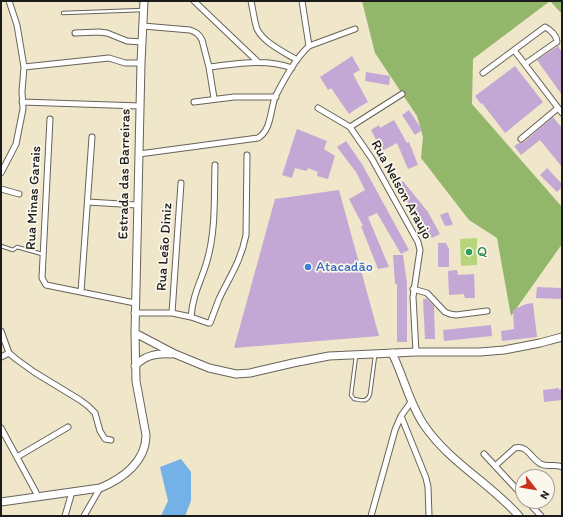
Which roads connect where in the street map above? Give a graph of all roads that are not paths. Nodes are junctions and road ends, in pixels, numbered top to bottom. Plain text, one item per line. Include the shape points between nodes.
1 (9, 1) edge
2 (144, 1) edge
3 (194, 1) edge
4 (251, 1) edge
5 (302, 1) edge
6 (144, 10) junction
7 (63, 13) dead end
8 (143, 26) junction
9 (355, 29) dead end
10 (75, 33) dead end
11 (142, 42) junction
12 (309, 46) junction
13 (514, 50) junction
14 (297, 60) junction
15 (258, 62) junction
16 (141, 63) junction
17 (525, 64) junction
18 (24, 67) junction
19 (209, 67) junction
20 (292, 68) junction
21 (483, 73) dead end
22 (402, 94) dead end
23 (276, 97) junction
24 (214, 98) junction
25 (22, 102) junction
26 (194, 102) dead end
27 (140, 106) junction
28 (318, 108) dead end
29 (560, 110) edge
30 (50, 119) dead end
31 (350, 126) junction
32 (92, 137) dead end
33 (521, 139) dead end
34 (139, 154) junction
35 (247, 156) dead end
36 (215, 165) dead end
37 (1, 173) edge
38 (181, 183) dead end
39 (1, 189) edge
40 (19, 194) dead end
41 (88, 202) junction
42 (137, 205) junction
43 (1, 246) edge
44 (43, 254) junction
45 (413, 289) junction
46 (81, 292) junction
47 (135, 303) junction
48 (487, 311) dead end
49 (134, 313) junction
50 (172, 313) junction
51 (190, 317) junction
52 (1, 331) edge
53 (134, 333) junction
54 (562, 337) edge
55 (416, 352) junction
56 (9, 353) junction
57 (375, 353) junction
58 (392, 353) junction
59 (175, 354) junction
60 (357, 354) junction
61 (1, 357) edge
62 (135, 366) junction
63 (411, 402) junction
64 (401, 416) junction
65 (68, 427) dead end
66 (1, 428) edge
67 (111, 440) dead end
68 (484, 454) dead end
69 (17, 457) junction
70 (495, 466) junction
71 (562, 467) edge
72 (515, 487) edge
73 (100, 488) junction
74 (72, 492) junction
75 (38, 496) junction
76 (1, 502) edge
77 (65, 516) edge
78 (84, 516) edge
79 (371, 516) edge
80 (429, 516) edge
81 (519, 516) edge

1 - 18 street via 17,25
2 - 6 main road, Estrada das Barreiras
3 - 15 street
4 - 14 street via 258,31 263,38
5 - 12 street
6 - 7 lane
6 - 8 main road, Estrada das Barreiras
8 - 11 main road, Estrada das Barreiras
8 - 19 street via 195,32 202,40
9 - 12 street
10 - 11 street via 108,33 128,41
11 - 16 main road, Estrada das Barreiras
12 - 14 street
13 - 17 street
13 - 17 street via 545,27 557,39 557,42
13 - 21 street
14 - 20 street
15 - 19 street
15 - 20 street via 278,63
16 - 18 street via 125,63 109,58
16 - 27 main road, Estrada das Barreiras
17 - 29 street
18 - 25 street
19 - 24 street
20 - 23 street
22 - 31 street
23 - 24 street
23 - 34 street via 266,129 258,138
24 - 26 street
25 - 27 street
25 - 37 street via 22,117 16,144
27 - 34 main road, Estrada das Barreiras
28 - 31 street, Rua Nelson Araujo
29 - 33 street
30 - 44 street, Rua Minas Garais
31 - 45 street, Rua Nelson Araujo via 372,159 418,242 420,250
32 - 41 street
34 - 42 main road, Estrada das Barreiras
35 - 51 street via 246,235 241,257 219,299 210,323
36 - 51 street via 212,242 192,300
38 - 50 street, Rua Leão Diniz
39 - 40 street
41 - 42 street
41 - 46 street
42 - 47 main road, Estrada das Barreiras
43 - 44 lane
44 - 46 street, Rua Minas Garais via 42,278 46,286
45 - 48 street via 428,293 450,314
45 - 55 street, Rua Nelson Araujo
46 - 47 street
47 - 49 main road, Estrada das Barreiras
49 - 50 street
49 - 53 main road, Estrada das Barreiras
50 - 51 street
52 - 56 street
53 - 59 main road
53 - 62 main road, Estrada das Barreiras
54 - 55 main road via 504,350
55 - 58 main road
56 - 61 street
56 - 67 street via 88,406 95,413 102,435 105,439
57 - 58 main road
57 - 60 main road
57 - 60 lane via 370,394 365,401 354,399 351,395
58 - 63 main road
59 - 60 main road via 209,368 236,374 322,357
59 - 62 main road via 151,355
62 - 73 main road, Estrada das Barreiras via 146,435 144,451 126,473
63 - 64 street
63 - 81 main road via 436,440
64 - 79 street
64 - 80 street via 426,478
65 - 69 street
66 - 69 street
68 - 70 street
69 - 75 street
70 - 71 street via 519,447 528,451 541,465 557,464
70 - 72 street
73 - 74 main road, Estrada das Barreiras
73 - 78 street
74 - 75 main road, Estrada das Barreiras
74 - 77 street
75 - 76 main road, Estrada das Barreiras

